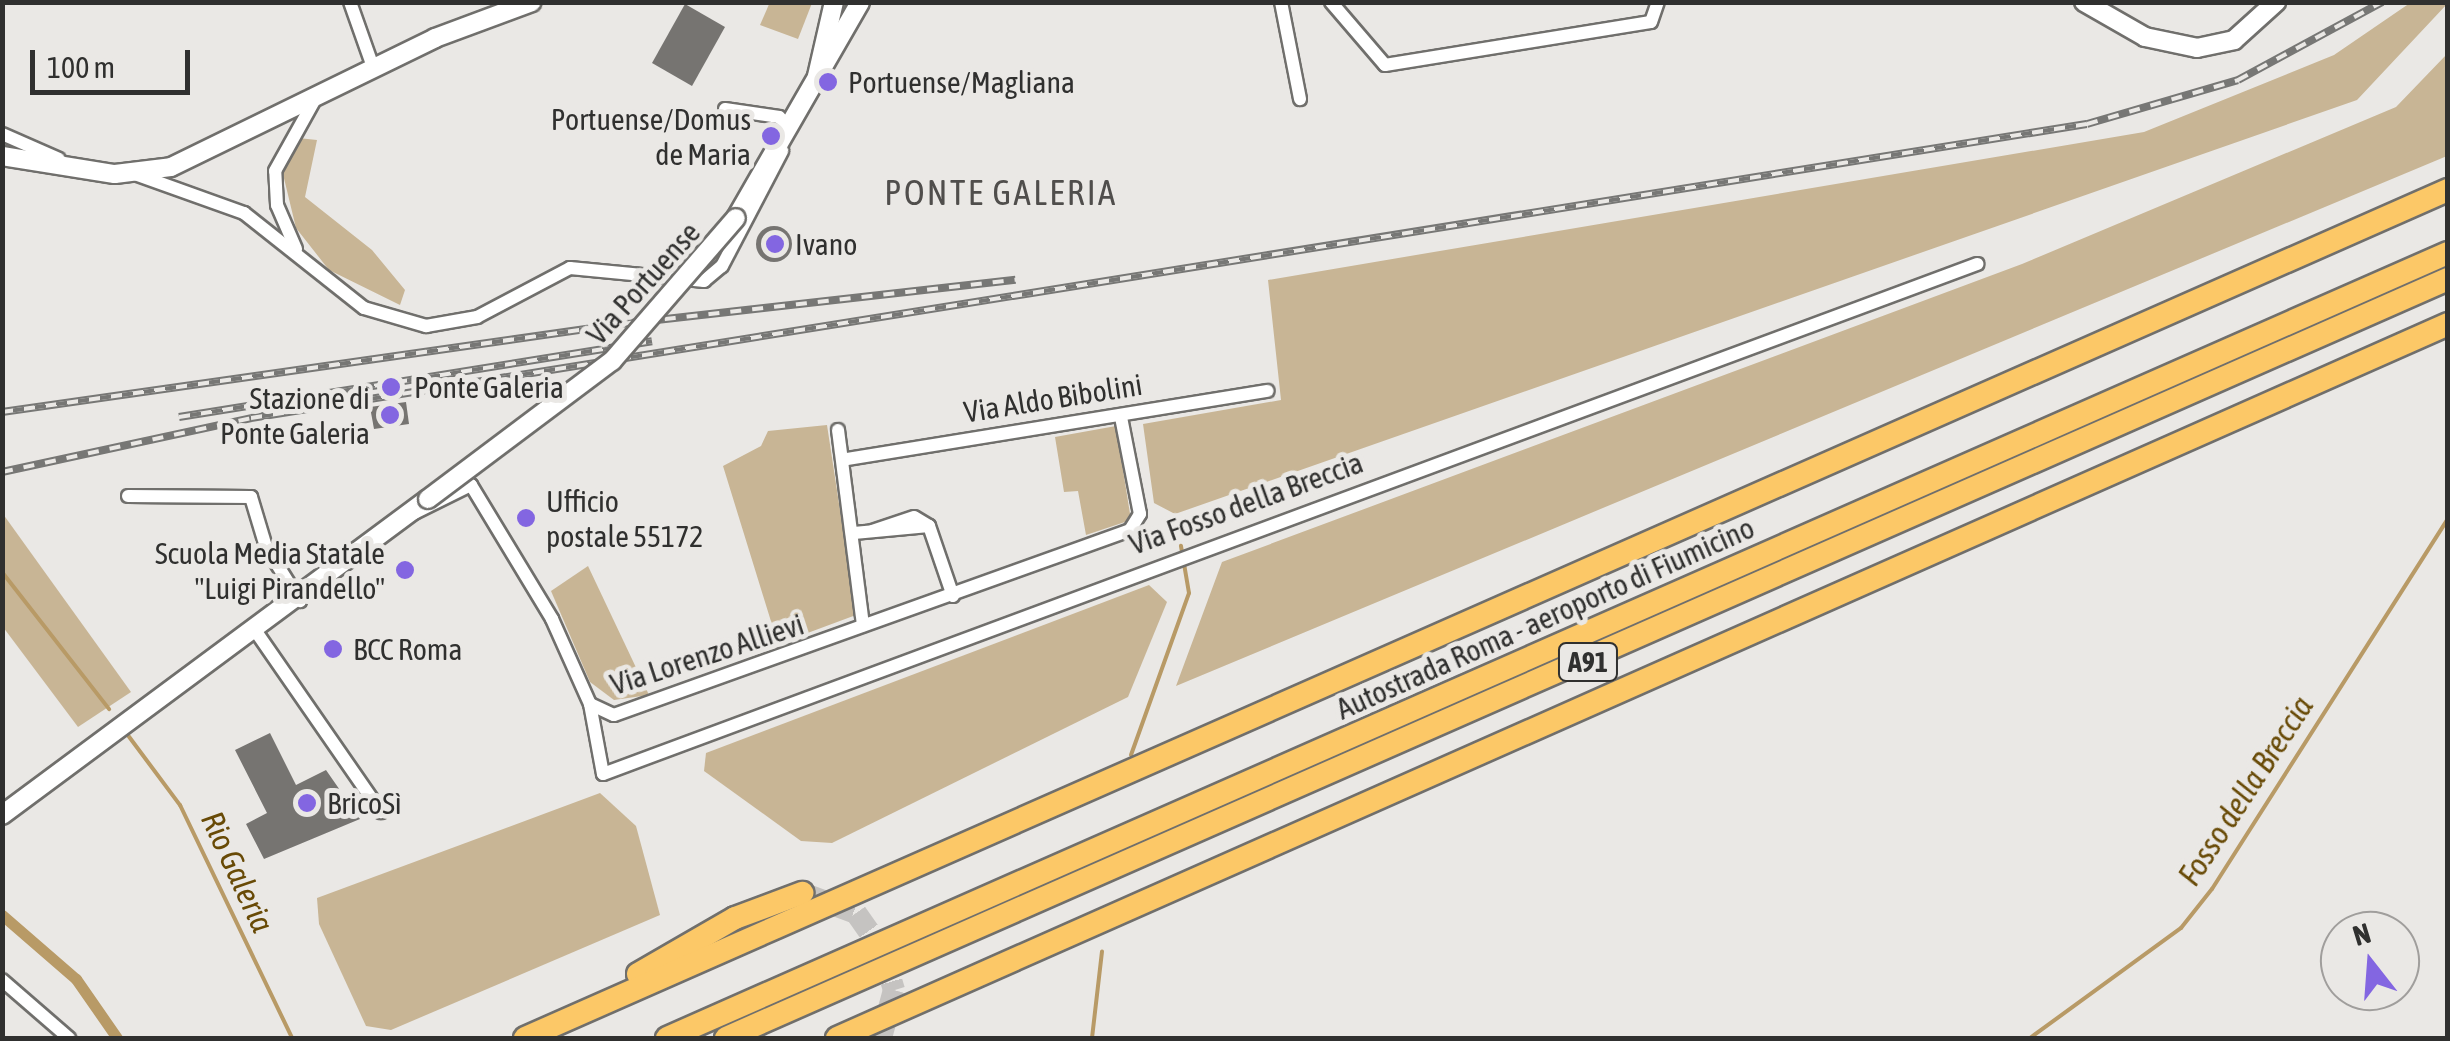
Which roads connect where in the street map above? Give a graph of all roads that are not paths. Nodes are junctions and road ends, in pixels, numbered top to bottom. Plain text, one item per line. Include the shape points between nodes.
1 (350, 2) edge
2 (532, 2) edge
3 (834, 2) edge
4 (860, 2) edge
5 (875, 2) edge
6 (1281, 2) edge
7 (1332, 2) edge
8 (1658, 2) edge
9 (2084, 2) edge
10 (2276, 2) edge
11 (841, 36) junction
12 (374, 67) junction
13 (817, 76) junction
14 (323, 92) junction
15 (1300, 99) dead end
16 (725, 109) dead end
17 (791, 123) junction
18 (2, 134) edge
19 (6, 163) edge
20 (64, 167) junction
21 (135, 174) junction
22 (2448, 190) edge
23 (298, 252) junction
24 (2448, 253) edge
25 (1978, 264) dead end
26 (2448, 278) edge
27 (2448, 324) edge
28 (1268, 391) dead end
29 (1121, 418) junction
30 (838, 430) dead end
31 (847, 459) junction
32 (128, 496) dead end
33 (410, 515) junction
34 (854, 533) junction
35 (953, 596) junction
36 (300, 601) junction
37 (864, 624) junction
38 (257, 633) junction
39 (590, 704) junction
40 (381, 812) dead end
41 (2, 816) edge
42 (802, 893) tunnel mouth
43 (2, 980) edge
44 (68, 1038) edge
45 (526, 1038) edge
46 (667, 1038) edge
47 (726, 1038) edge
48 (837, 1038) edge

1 - 12 street
2 - 12 main road
3 - 13 main road
4 - 11 main road, Via Portuense
5 - 11 main road
6 - 15 street
7 - 8 street via 1384,65 1651,22
9 - 10 main road via 2145,38 2196,48 2237,38
11 - 13 main road, Via Portuense
12 - 14 main road
13 - 17 main road, Via Portuense
14 - 21 main road via 189,161
14 - 23 street via 290,130 275,171 277,205
16 - 17 street
17 - 23 street via 722,266 698,283 576,267 540,277 478,317 426,326 364,308
17 - 33 main road, Via Portuense, bridge via 736,218 612,361
18 - 20 street
19 - 20 main road
20 - 21 main road
21 - 23 street via 235,209
22 - 45 highway
24 - 46 highway, Autostrada Roma - aeroporto di Fiumicino / A91
25 - 39 street, Via Fosso della Breccia via 1190,550 603,774
26 - 47 highway, Autostrada Roma - aeroporto di Fiumicino / A91
27 - 48 highway
28 - 29 street, Via Aldo Bibolini
29 - 31 street, Via Aldo Bibolini
29 - 35 street, Via Lorenzo Allievi via 1139,521
30 - 31 street
31 - 34 street
32 - 36 street via 251,496 266,546
33 - 36 main road, Via Portuense
33 - 39 street, Via Lorenzo Allievi via 471,485 552,619
34 - 35 street via 929,526
34 - 37 street
35 - 37 street, Via Lorenzo Allievi
36 - 38 main road, Via Portuense
37 - 39 street, Via Lorenzo Allievi via 636,710 608,715
38 - 40 street
38 - 41 main road, Via Portuense
42 - 45 highway via 735,918
43 - 44 street

